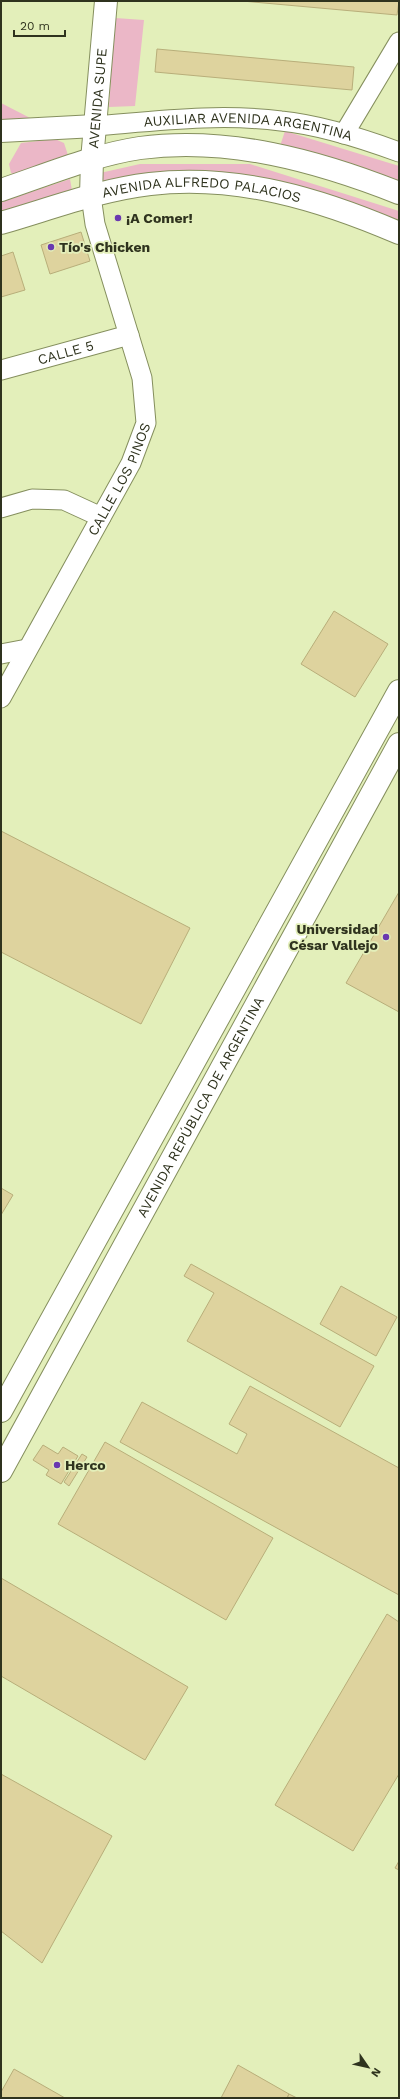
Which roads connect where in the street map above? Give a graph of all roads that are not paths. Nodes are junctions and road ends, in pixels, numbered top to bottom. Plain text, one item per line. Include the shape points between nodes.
1 (106, 1) edge
2 (399, 42) edge
3 (95, 126) junction
4 (1, 130) edge
5 (344, 134) junction
6 (399, 152) edge
7 (92, 160) junction
8 (1, 190) edge
9 (399, 193) edge
10 (91, 196) junction
11 (1, 223) edge
12 (399, 233) edge
13 (129, 335) junction
14 (1, 370) edge
15 (1, 508) edge
16 (101, 517) junction
17 (27, 649) junction
18 (1, 654) edge
19 (399, 691) edge
20 (1, 698) edge
21 (399, 744) edge
22 (331, 814) junction
23 (354, 826) junction
24 (1, 1411) edge
25 (1, 1471) edge

1 - 3 main road, AVENIDA SUPE
2 - 5 street
3 - 4 main road
3 - 5 street, AUXILIAR AVENIDA ARGENTINA via 137,121 230,118 281,121
3 - 7 main road, AVENIDA SUPE
5 - 6 street, AUXILIAR AVENIDA ARGENTINA
7 - 8 main road
7 - 9 main road via 140,148 219,147 294,159 342,171
7 - 10 main road, AVENIDA SUPE
10 - 11 main road, AVENIDA ALFREDO PALACIOS
10 - 12 main road, AVENIDA ALFREDO PALACIOS via 149,184 196,181 238,184 322,204
10 - 13 street, CALLE LOS PINOS via 96,224
13 - 14 street, CALLE 5
13 - 16 street, CALLE LOS PINOS via 142,378 146,423 131,463
15 - 16 street via 32,499 64,500
16 - 17 street, CALLE LOS PINOS
17 - 18 street
17 - 20 street, CALLE LOS PINOS
19 - 22 main road, AVENIDA REPÚBLICA DE ARGENTINA
21 - 23 main road, AVENIDA REPÚBLICA DE ARGENTINA
22 - 23 main road
22 - 24 main road, AVENIDA REPÚBLICA DE ARGENTINA
23 - 25 main road, AVENIDA REPÚBLICA DE ARGENTINA

